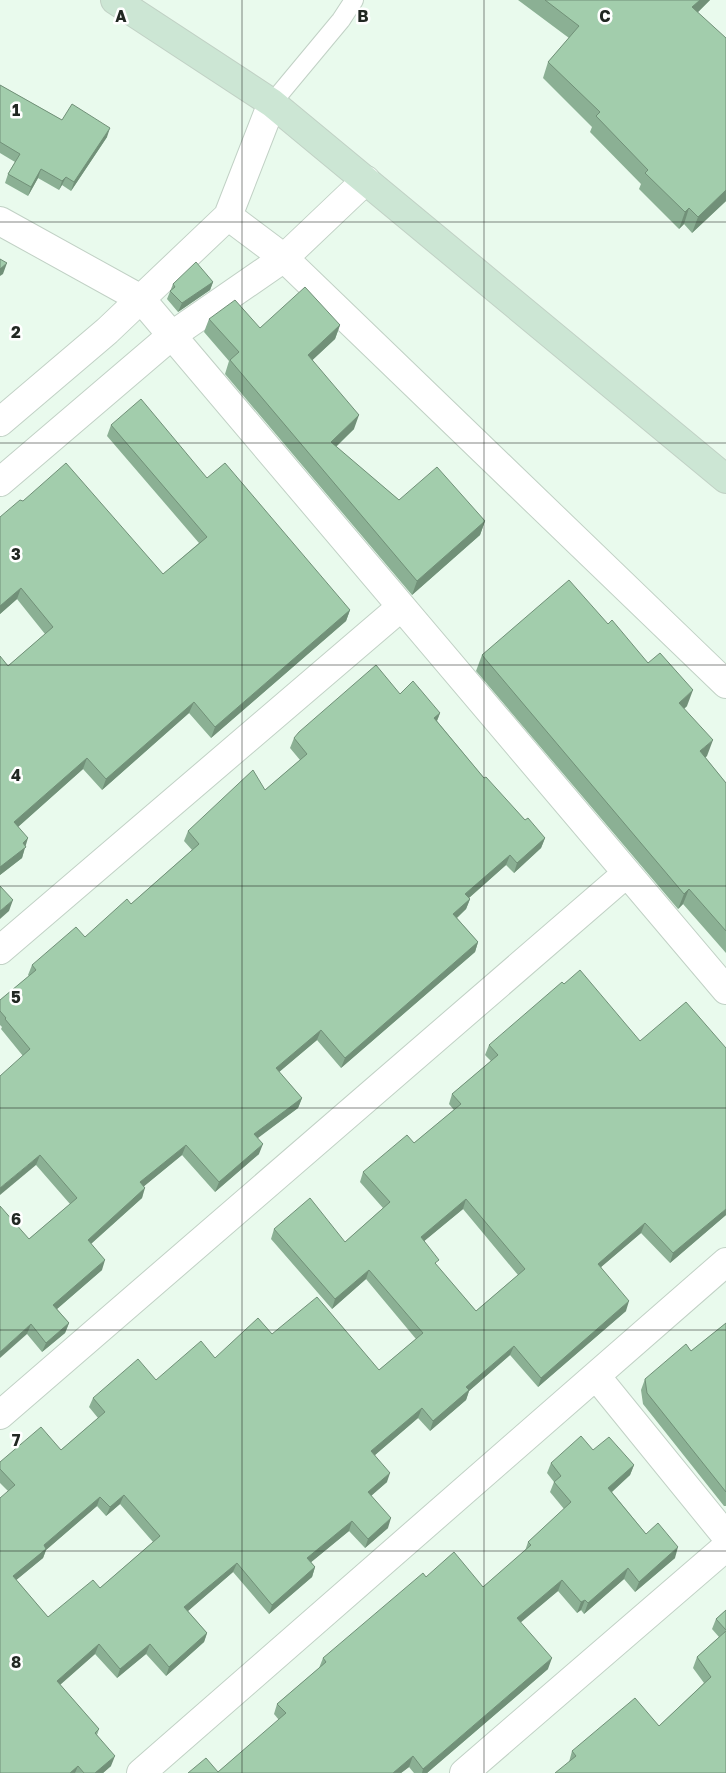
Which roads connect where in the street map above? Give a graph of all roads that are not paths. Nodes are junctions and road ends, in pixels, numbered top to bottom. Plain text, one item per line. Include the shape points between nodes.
1 (115, 0) edge
2 (354, 0) edge
3 (272, 103) junction
4 (366, 180) junction
5 (228, 216) junction
6 (0, 221) edge
7 (284, 258) junction
8 (141, 299) junction
9 (172, 336) junction
10 (0, 422) edge
11 (726, 479) edge
12 (0, 482) edge
13 (401, 607) junction
14 (726, 684) edge
15 (627, 873) junction
16 (0, 950) edge
17 (726, 990) edge
18 (726, 1262) edge
19 (596, 1376) junction
20 (0, 1414) edge
21 (726, 1536) edge
22 (726, 1548) edge
23 (141, 1773) edge
24 (464, 1773) edge

1 - 3 main road
2 - 3 lane
3 - 4 main road
3 - 5 street
4 - 7 street
4 - 11 main road
5 - 7 street
5 - 8 street
6 - 8 street
7 - 9 street
7 - 14 street
8 - 9 street
8 - 10 street
9 - 12 street
9 - 13 street
13 - 15 street
13 - 16 street
15 - 17 street
15 - 20 street
18 - 19 street
19 - 21 street
19 - 23 street
22 - 24 street

